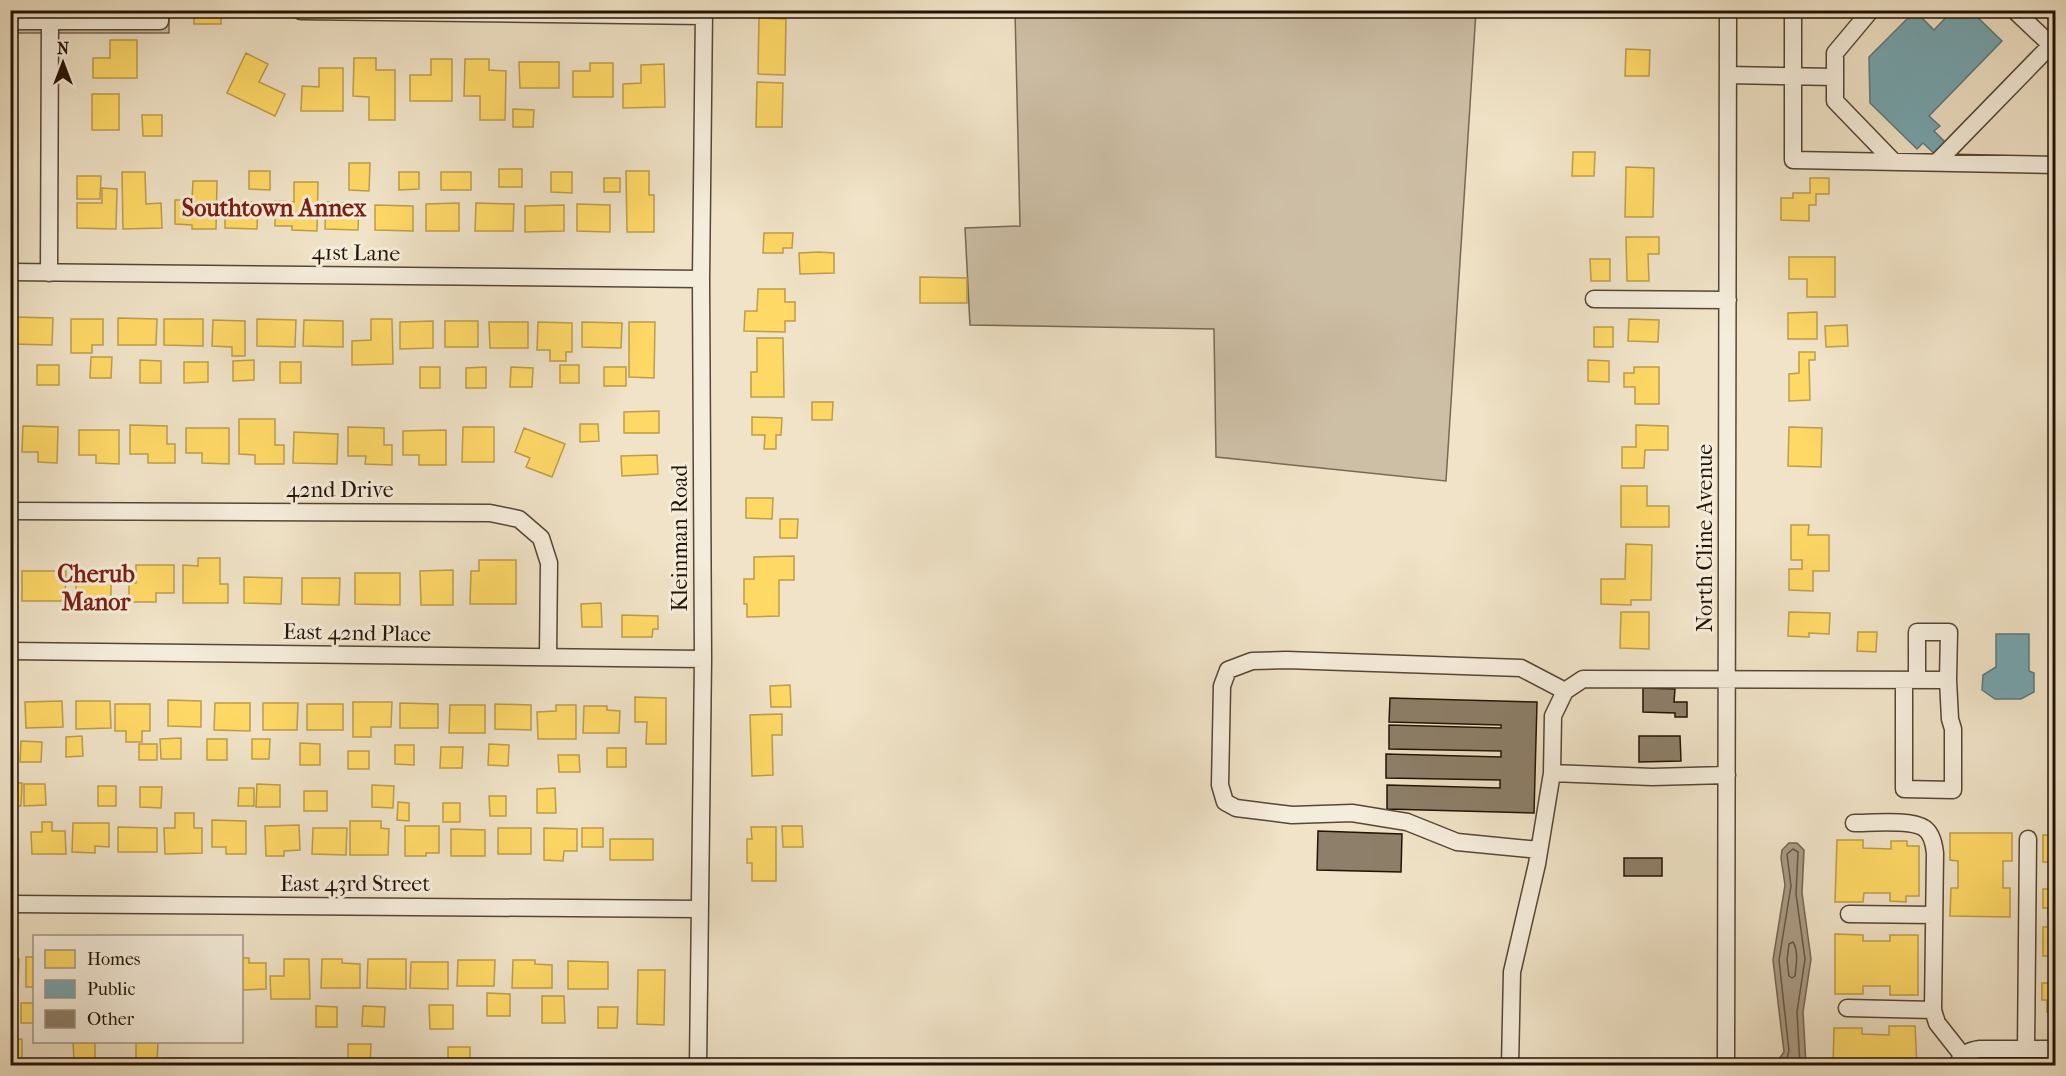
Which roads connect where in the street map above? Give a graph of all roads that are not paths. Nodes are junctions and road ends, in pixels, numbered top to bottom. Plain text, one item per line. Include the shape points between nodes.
1 (160, 10) edge
2 (1728, 10) edge
3 (1793, 10) edge
4 (1871, 10) edge
5 (2014, 10) edge
6 (301, 11) edge
7 (704, 14) edge
8 (10, 21) edge
9 (50, 21) junction
10 (1728, 75) junction
11 (1793, 76) junction
12 (1835, 76) junction
13 (1894, 162) junction
14 (1937, 162) junction
15 (2055, 165) edge
16 (10, 272) edge
17 (49, 273) junction
18 (702, 279) junction
19 (1594, 299) dead end
20 (1728, 300) junction
21 (10, 511) edge
22 (10, 651) edge
23 (548, 657) junction
24 (703, 659) junction
25 (1727, 679) junction
26 (1911, 680) junction
27 (1948, 680) junction
28 (1565, 691) junction
29 (1552, 773) junction
30 (1726, 775) junction
31 (1854, 823) dead end
32 (2028, 839) dead end
33 (1539, 850) junction
34 (10, 904) edge
35 (699, 909) junction
36 (1849, 914) dead end
37 (1934, 915) junction
38 (1847, 1008) dead end
39 (1933, 1010) junction
40 (2026, 1048) junction
41 (2055, 1049) edge
42 (1960, 1061) edge
43 (698, 1065) edge
44 (1510, 1065) edge
45 (1726, 1065) edge

1 - 9 street via 160,21
2 - 10 street, North Cline Avenue
3 - 11 street
4 - 12 street via 1835,53
5 - 14 street via 2052,45
6 - 7 street
7 - 18 street, Kleinman Road
8 - 9 street
9 - 17 street
10 - 11 street
10 - 20 street, North Cline Avenue
11 - 12 street
11 - 13 street via 1793,160
12 - 13 street via 1835,101
13 - 14 street
14 - 15 street
16 - 17 street, 41st Lane
17 - 18 street, 41st Lane
18 - 24 street, Kleinman Road
19 - 20 street
20 - 25 street, North Cline Avenue
21 - 23 street, 42nd Drive via 490,513 519,519 541,538 549,563
22 - 23 street, East 42nd Place
23 - 24 street, East 42nd Place
24 - 35 street, Kleinman Road
25 - 26 street
25 - 28 street via 1583,679
25 - 30 street, North Cline Avenue
26 - 27 street
26 - 27 street via 1917,632 1949,632
26 - 27 street via 1904,789 1953,790
28 - 29 street via 1553,716
28 - 33 street via 1521,668 1286,660 1252,661 1228,670 1222,686 1220,785 1225,802 1236,808 1292,815 1352,813 1407,822 1457,842
29 - 30 street
29 - 33 street
30 - 45 street, North Cline Avenue
31 - 37 street via 1917,825 1929,832 1935,853
32 - 40 street
33 - 44 street via 1512,972
34 - 35 street, East 43rd Street
35 - 43 street, Kleinman Road
36 - 37 street
37 - 39 street
38 - 39 street
39 - 42 street
40 - 41 street
40 - 42 street via 1980,1048 1971,1050

